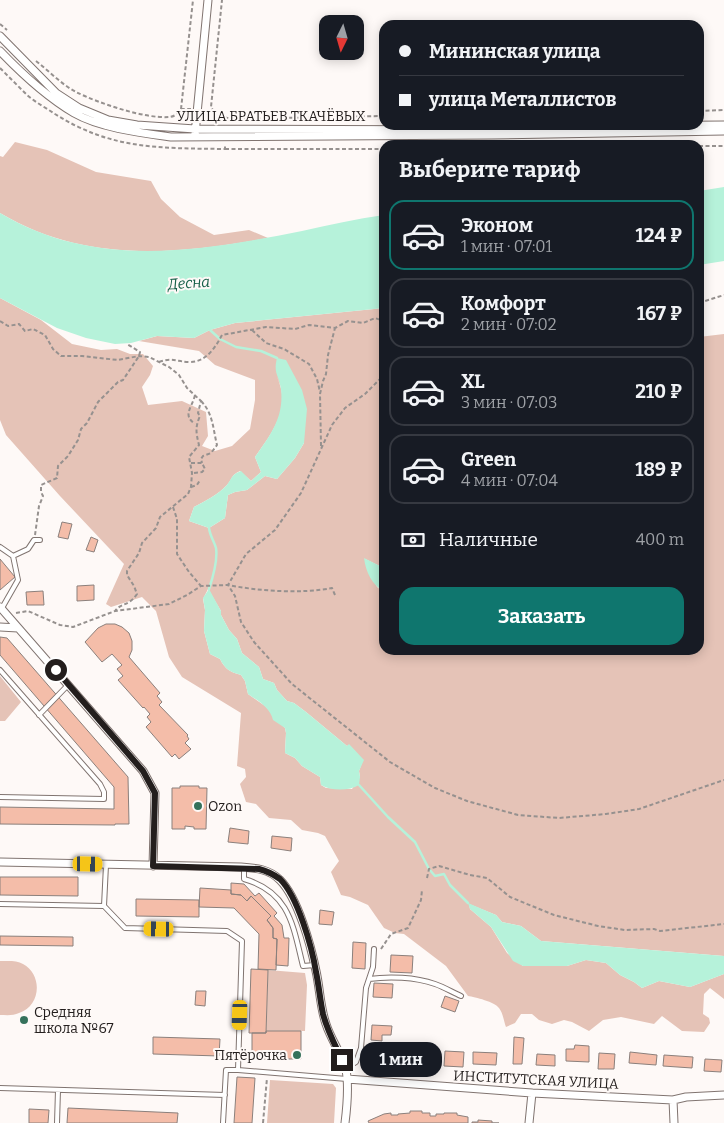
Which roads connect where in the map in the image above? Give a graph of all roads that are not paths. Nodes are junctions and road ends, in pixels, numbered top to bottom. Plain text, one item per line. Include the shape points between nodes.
1 (208, 0) edge
2 (0, 36) edge
3 (0, 51) edge
4 (704, 125) edge
5 (724, 125) edge
6 (195, 130) junction
7 (379, 130) edge
8 (379, 130) edge
9 (494, 130) edge
10 (724, 131) edge
11 (194, 138) junction
12 (40, 540) dead end
13 (0, 547) edge
14 (13, 556) junction
15 (2, 610) edge
16 (0, 627) edge
17 (18, 628) junction
18 (0, 670) edge
19 (68, 684) junction
20 (39, 715) junction
21 (0, 797) edge
22 (0, 862) edge
23 (106, 864) junction
24 (153, 866) junction
25 (243, 867) junction
26 (0, 904) edge
27 (104, 906) junction
28 (374, 949) dead end
29 (315, 965) junction
30 (369, 979) junction
31 (460, 996) dead end
32 (346, 1069) junction
33 (238, 1070) junction
34 (347, 1079) junction
35 (0, 1088) edge
36 (58, 1090) junction
37 (532, 1093) junction
38 (225, 1095) junction
39 (724, 1095) edge
40 (673, 1100) junction
41 (57, 1123) edge
42 (223, 1123) edge
43 (345, 1123) edge
44 (529, 1123) edge
45 (674, 1123) edge

1 - 6 street
2 - 6 street, УЛИЦА БРАТЬЕВ ТКАЧЁВЫХ via 56,93 79,108 128,124
3 - 11 street, УЛИЦА БРАТЬЕВ ТКАЧЁВЫХ via 52,98 76,114 138,133
4 - 5 street, УЛИЦА БРАТЬЕВ ТКАЧЁВЫХ
6 - 8 street, УЛИЦА БРАТЬЕВ ТКАЧЁВЫХ
6 - 11 street
7 - 9 street, УЛИЦА БРАТЬЕВ ТКАЧЁВЫХ
10 - 11 street, УЛИЦА БРАТЬЕВ ТКАЧЁВЫХ
12 - 14 lane via 34,540 28,549
13 - 14 lane
14 - 15 lane via 18,580
15 - 17 street
16 - 17 street
17 - 19 street
18 - 20 lane
19 - 20 lane
19 - 24 street via 143,771 155,793
20 - 21 lane via 100,784 104,799
22 - 23 street
23 - 24 street
23 - 27 lane
24 - 25 street
25 - 29 street via 271,873 281,880 300,914
25 - 29 lane via 244,879 259,883 276,895 289,915 303,966
26 - 27 lane
27 - 33 lane via 125,928 227,930 242,941
28 - 30 lane
29 - 32 street via 325,1019
30 - 31 lane via 382,977 425,982
30 - 32 lane via 361,1048 356,1062
32 - 34 street
33 - 34 lane
33 - 38 lane via 226,1070
34 - 37 street, ИНСТИТУТСКАЯ УЛИЦА
34 - 43 street
35 - 36 lane
36 - 38 lane
36 - 41 lane
37 - 40 street, ИНСТИТУТСКАЯ УЛИЦА
37 - 44 street
38 - 42 lane
39 - 40 street, ИНСТИТУТСКАЯ УЛИЦА
40 - 45 street

